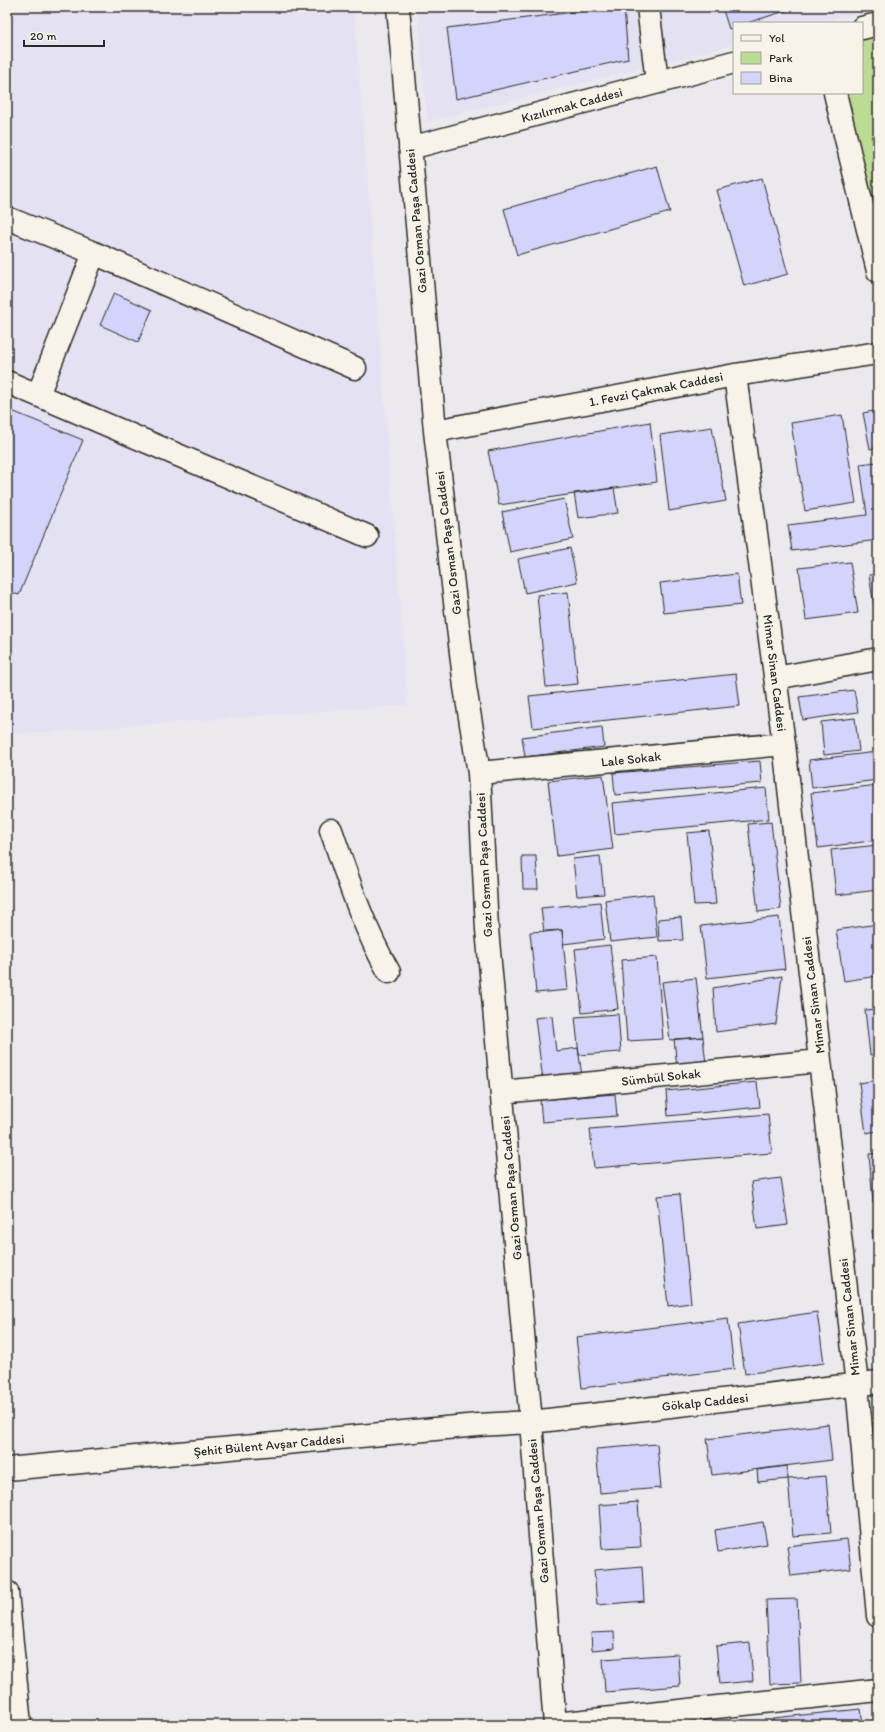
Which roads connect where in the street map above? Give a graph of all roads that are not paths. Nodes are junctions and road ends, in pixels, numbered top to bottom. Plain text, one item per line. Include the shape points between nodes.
1 (398, 7) edge
2 (648, 7) edge
3 (878, 24) edge
4 (863, 28) edge
5 (733, 62) edge
6 (657, 82) junction
7 (835, 94) edge
8 (410, 148) junction
9 (7, 218) edge
10 (94, 253) junction
11 (878, 271) edge
12 (878, 353) edge
13 (355, 368) dead end
14 (735, 375) junction
15 (7, 382) edge
16 (38, 395) junction
17 (435, 431) junction
18 (367, 536) dead end
19 (878, 659) edge
20 (776, 678) junction
21 (784, 744) junction
22 (479, 774) junction
23 (331, 830) dead end
24 (389, 972) dead end
25 (820, 1061) junction
26 (502, 1092) junction
27 (878, 1382) edge
28 (857, 1385) junction
29 (531, 1422) junction
30 (7, 1469) edge
31 (7, 1592) edge
32 (878, 1616) edge
33 (878, 1690) edge
34 (20, 1725) edge
35 (555, 1725) edge

1 - 8 street, Gazi Osman Paşa Caddesi
2 - 6 street
3 - 4 street
5 - 6 street, Kızılırmak Caddesi
6 - 8 street, Kızılırmak Caddesi
7 - 11 street
8 - 17 street, Gazi Osman Paşa Caddesi
9 - 10 street
10 - 13 street
10 - 16 street
12 - 14 street, 1. Fevzi Çakmak Caddesi
14 - 17 street, 1. Fevzi Çakmak Caddesi
14 - 20 street, Mimar Sinan Caddesi
15 - 16 street
16 - 18 street
17 - 22 street, Gazi Osman Paşa Caddesi via 465,687
19 - 20 street
20 - 21 street, Mimar Sinan Caddesi
21 - 22 street, Lale Sokak
21 - 25 street, Mimar Sinan Caddesi
22 - 26 street, Gazi Osman Paşa Caddesi via 487,929
23 - 24 street via 356,904 373,944
25 - 26 street, Sümbül Sokak
25 - 28 street, Mimar Sinan Caddesi
26 - 29 street, Gazi Osman Paşa Caddesi
27 - 28 street, Gökalp Caddesi
28 - 29 street, Gökalp Caddesi
28 - 32 street, Mimar Sinan Caddesi
29 - 30 street, Şehit Bülent Avşar Caddesi
29 - 35 street, Gazi Osman Paşa Caddesi
31 - 34 street
33 - 35 street

